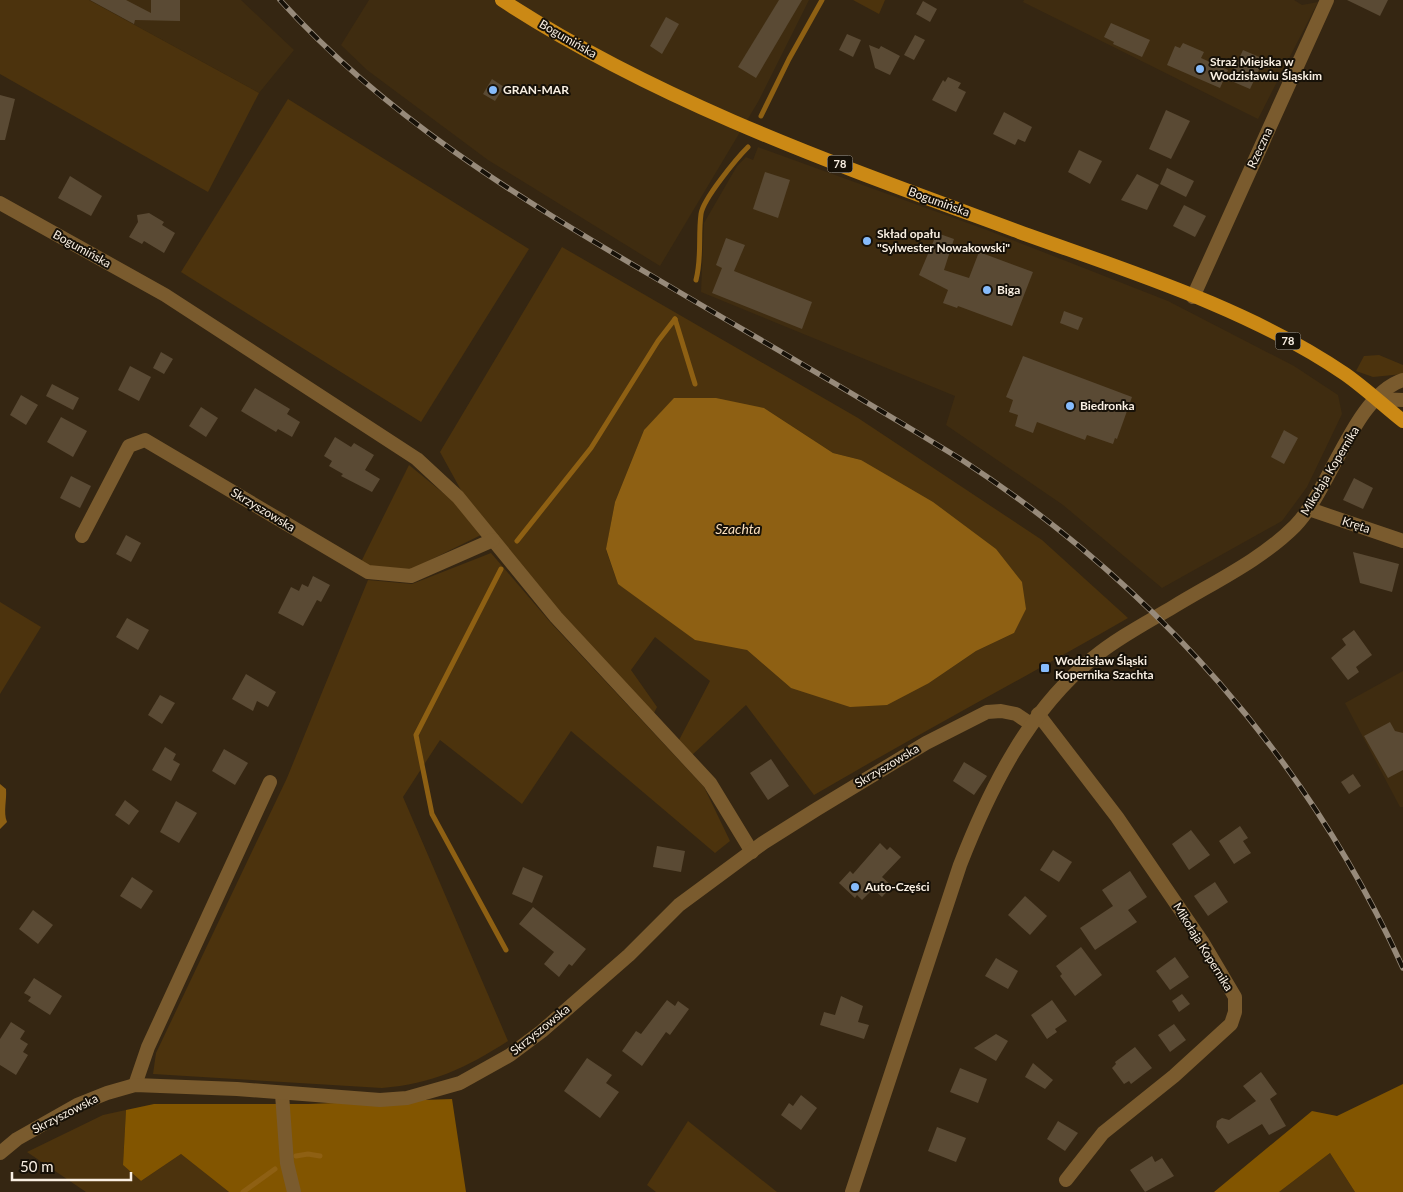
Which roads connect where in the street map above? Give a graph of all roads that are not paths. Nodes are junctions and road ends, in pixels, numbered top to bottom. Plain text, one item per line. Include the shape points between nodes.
1 (502, 0) edge
2 (1327, 0) edge
3 (0, 203) edge
4 (1193, 297) junction
5 (1403, 380) edge
6 (1376, 399) junction
7 (1403, 400) edge
8 (1403, 422) edge
9 (1309, 509) junction
10 (82, 536) dead end
11 (494, 540) junction
12 (1403, 541) edge
13 (1035, 719) junction
14 (270, 782) dead end
15 (752, 852) junction
16 (135, 1085) junction
17 (282, 1094) junction
18 (0, 1153) edge
19 (1066, 1180) dead end
20 (294, 1192) edge
21 (852, 1192) edge

1 - 4 main road, Bogumińska / 78 via 640,78 739,125
2 - 4 street, Rzeczna
3 - 11 street, Bogumińska via 165,295 417,459 458,497
4 - 6 main road, Bogumińska / 78 via 1293,343 1344,374
5 - 6 street via 1387,386
6 - 7 street
6 - 8 main road, 78
6 - 9 street, Mikołaja Kopernika via 1351,433
9 - 12 street, Kręta
9 - 13 street, Mikołaja Kopernika via 1265,551 1095,657 1067,681
10 - 11 street, Skrzyszowska via 129,446 145,440 368,572 411,576
11 - 15 street via 556,616 710,782
13 - 15 street, Skrzyszowska via 1001,711 986,712 926,743 817,808
13 - 19 street, Mikołaja Kopernika via 1045,720 1117,817 1203,943 1235,997 1236,1012 1231,1024 1174,1076 1103,1133
13 - 21 street, Mikołaja Kopernika via 990,795 960,865
14 - 16 street via 148,1047
15 - 17 street, Skrzyszowska via 679,905 629,955 542,1032 468,1079 436,1092 407,1098 380,1100
16 - 17 street, Skrzyszowska
16 - 18 street, Skrzyszowska via 77,1105 17,1139
17 - 20 street via 287,1163

